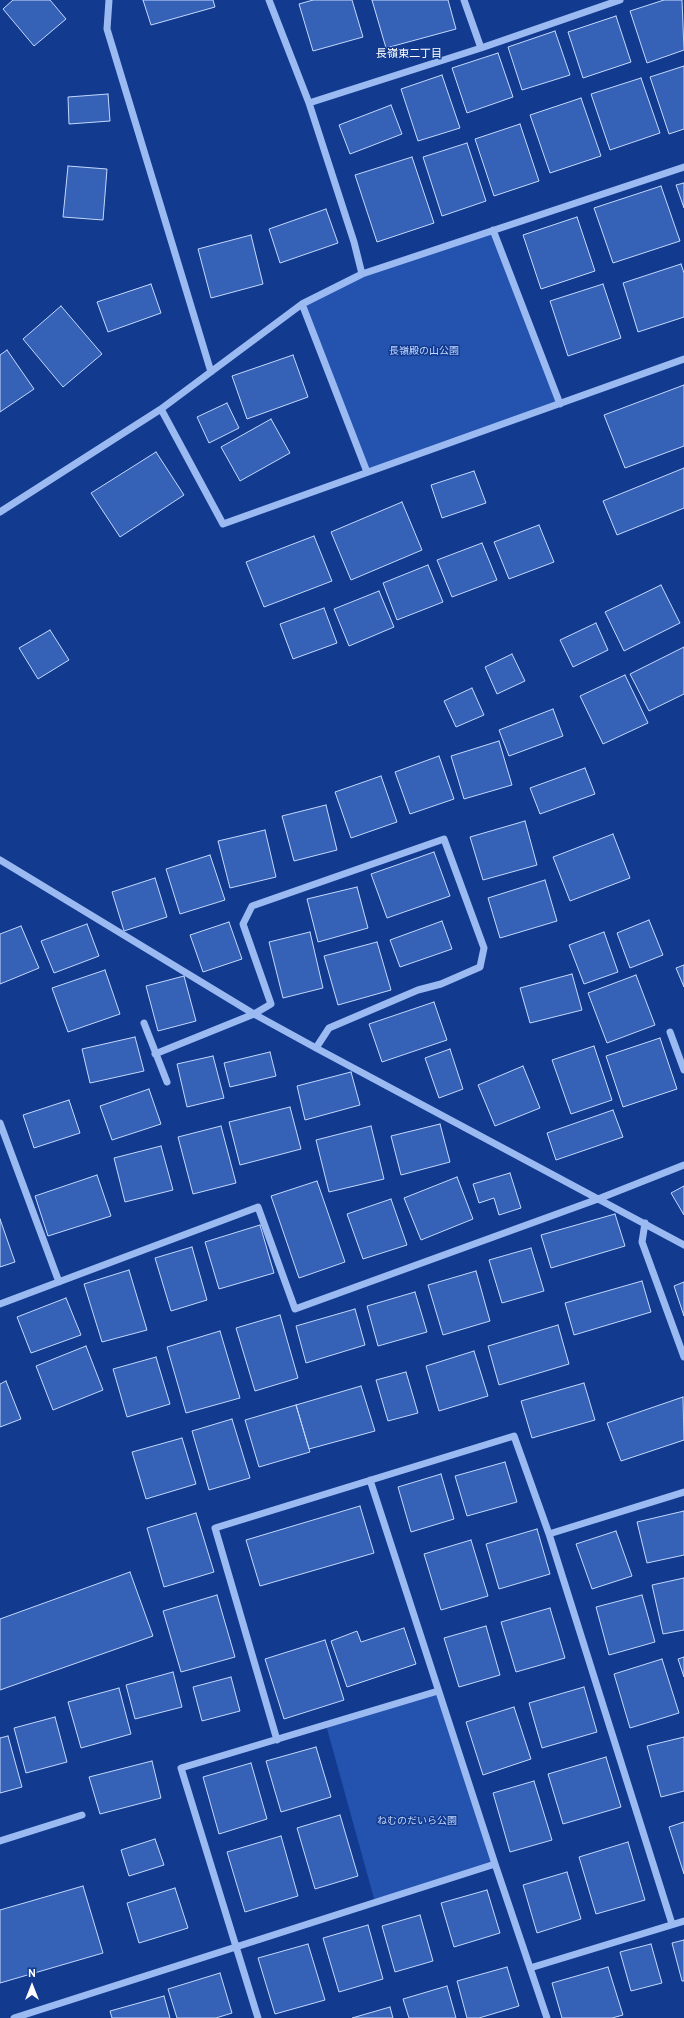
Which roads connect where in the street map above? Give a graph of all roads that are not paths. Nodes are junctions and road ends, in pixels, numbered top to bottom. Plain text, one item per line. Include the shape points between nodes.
1 (109, 0) edge
2 (269, 0) edge
3 (464, 0) edge
4 (620, 0) edge
5 (481, 48) junction
6 (309, 103) junction
7 (684, 167) edge
8 (493, 230) junction
9 (362, 274) junction
10 (302, 304) junction
11 (684, 359) edge
12 (211, 372) junction
13 (560, 404) junction
14 (161, 409) junction
15 (367, 472) junction
16 (0, 512) edge
17 (0, 860) edge
18 (254, 1014) junction
19 (144, 1023) dead end
20 (670, 1032) dead end
21 (316, 1048) junction
22 (155, 1054) junction
23 (684, 1070) edge
24 (168, 1082) dead end
25 (0, 1123) edge
26 (684, 1164) edge
27 (598, 1199) junction
28 (645, 1223) junction
29 (684, 1245) edge
30 (59, 1282) junction
31 (0, 1304) edge
32 (684, 1357) edge
33 (370, 1480) junction
34 (684, 1492) edge
35 (549, 1534) junction
36 (438, 1691) junction
37 (277, 1740) junction
38 (82, 1815) dead end
39 (0, 1841) edge
40 (495, 1864) junction
41 (684, 1921) edge
42 (672, 1924) junction
43 (237, 1947) junction
44 (530, 1968) junction
45 (14, 2018) edge
46 (258, 2018) edge
47 (547, 2018) edge

1 - 12 street via 107,29
2 - 6 street
3 - 5 street
4 - 5 street
5 - 6 street
6 - 9 street
7 - 8 street
8 - 9 street
8 - 13 street
9 - 10 street
10 - 12 street
10 - 15 street
11 - 13 street
12 - 14 street
13 - 15 street
14 - 15 street via 223,524
14 - 16 street
17 - 18 street
18 - 21 street
18 - 21 street via 271,1004 243,924 252,906 444,839 484,948 480,967 329,1028
18 - 22 street
19 - 22 street
20 - 23 street
21 - 27 street
22 - 24 street
25 - 30 street
26 - 27 street
27 - 28 street
27 - 30 street via 295,1309 258,1207
28 - 29 street
28 - 32 street via 642,1242
30 - 31 street
33 - 35 street via 514,1436
33 - 36 street
33 - 37 street via 215,1528
34 - 35 street
35 - 42 street
36 - 37 street
36 - 40 street
37 - 43 street via 181,1768
38 - 39 street
40 - 43 street
40 - 44 street
41 - 42 street
42 - 44 street
43 - 45 street
43 - 46 street
44 - 47 street

